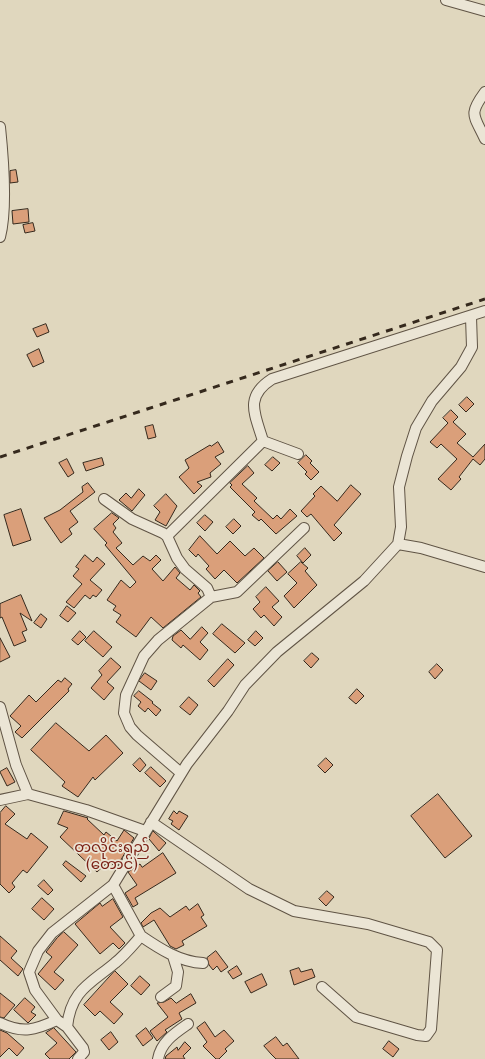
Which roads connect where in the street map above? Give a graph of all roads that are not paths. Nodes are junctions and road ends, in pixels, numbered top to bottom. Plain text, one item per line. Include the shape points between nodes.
1 (446, 0) edge
2 (485, 11) edge
3 (485, 92) edge
4 (0, 127) edge
5 (485, 139) edge
6 (0, 237) edge
7 (485, 311) edge
8 (471, 317) junction
9 (263, 441) junction
10 (298, 454) dead end
11 (104, 499) dead end
12 (304, 528) dead end
13 (167, 536) junction
14 (398, 544) junction
15 (485, 567) edge
16 (211, 597) junction
17 (0, 707) edge
18 (181, 773) junction
19 (28, 794) junction
20 (0, 800) edge
21 (151, 822) junction
22 (145, 831) junction
23 (112, 885) junction
24 (141, 936) junction
25 (174, 956) junction
26 (203, 963) dead end
27 (322, 987) dead end
28 (161, 997) dead end
29 (57, 1020) junction
30 (0, 1023) edge
31 (188, 1024) dead end
32 (67, 1027) junction
33 (78, 1059) edge
34 (158, 1059) edge

1 - 2 street
3 - 5 street via 473,111
4 - 6 street via 3,151
7 - 8 street
8 - 9 street via 272,379 260,386 254,396 254,407
8 - 14 street via 472,347 461,367 432,401 420,421 407,456 399,487 402,526
9 - 10 street
9 - 13 street
11 - 13 street via 132,520
12 - 16 street via 237,592
13 - 16 street via 177,558 185,569 207,588
14 - 15 street via 421,548
14 - 18 street via 364,581 258,670
16 - 18 street via 158,640 144,656 126,695 124,713 130,727
17 - 19 street via 16,765
18 - 21 street
19 - 20 street
19 - 22 street via 86,810
21 - 22 street
21 - 27 street via 249,889 294,911 368,924 430,942 436,950 431,1029 426,1036 417,1036 356,1017
22 - 23 street
23 - 24 street via 120,895
23 - 29 street via 52,933 38,951 29,972 34,990
24 - 25 street
24 - 32 street via 115,963 79,993 69,1014
25 - 26 street
25 - 28 street via 178,972 176,986
29 - 30 street via 36,1029 25,1030 10,1028
29 - 32 street
31 - 34 street via 170,1036
32 - 33 street via 83,1048 84,1052

